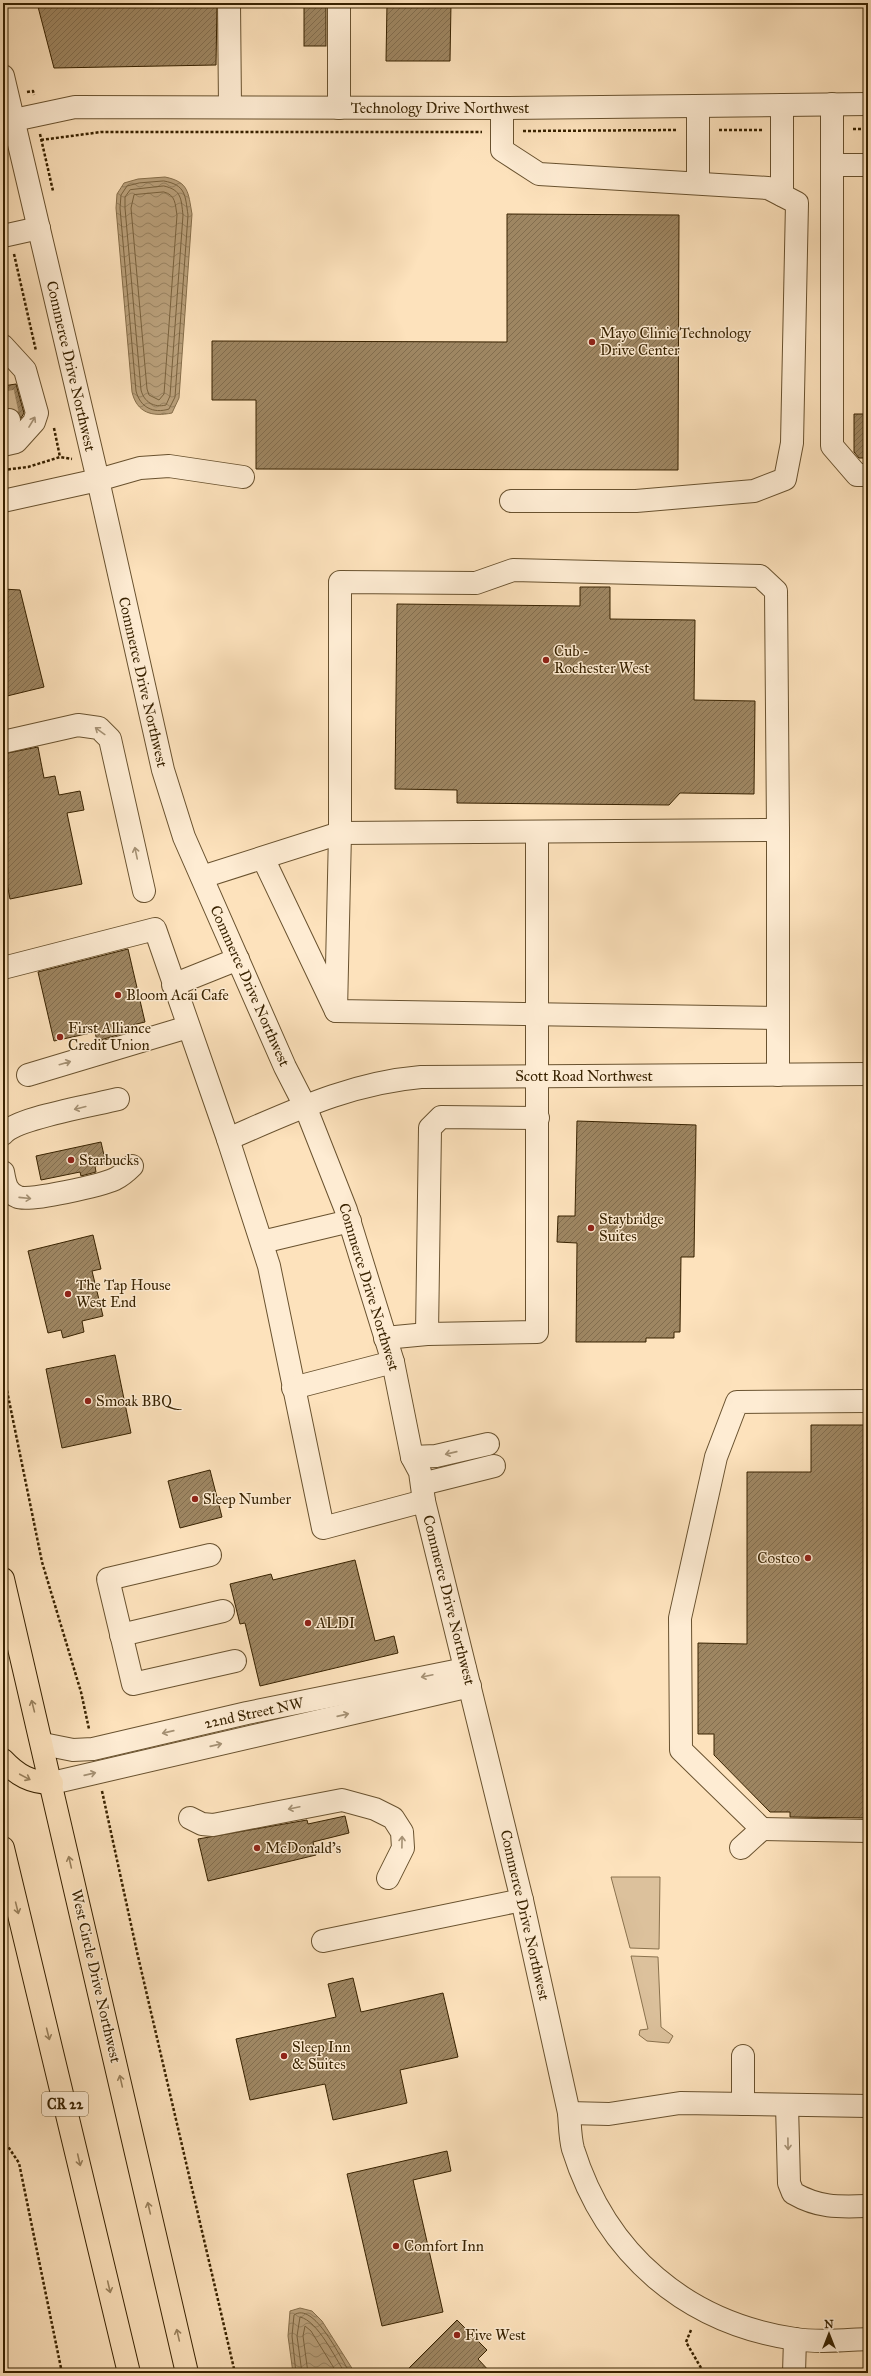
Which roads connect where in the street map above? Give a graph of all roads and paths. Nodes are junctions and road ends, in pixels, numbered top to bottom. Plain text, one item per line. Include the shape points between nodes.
1 (229, 3) edge
2 (339, 3) edge
3 (3, 76) edge
4 (832, 104) junction
5 (868, 104) edge
6 (782, 105) junction
7 (698, 106) junction
8 (230, 107) junction
9 (339, 108) junction
10 (502, 108) junction
11 (14, 120) junction
12 (782, 129) junction
13 (698, 130) junction
14 (502, 132) junction
15 (41, 140) dead end
16 (832, 165) junction
17 (868, 165) edge
18 (698, 184) junction
19 (782, 195) junction
20 (3, 207) edge
21 (39, 228) junction
22 (6, 235) edge
23 (3, 346) edge
24 (38, 357) dead end
25 (53, 427) dead end
26 (3, 445) edge
27 (3, 470) edge
28 (868, 475) edge
29 (244, 477) dead end
30 (98, 480) junction
31 (3, 500) edge
32 (511, 501) dead end
33 (3, 742) edge
34 (778, 830) junction
35 (537, 832) junction
36 (340, 834) junction
37 (263, 858) junction
38 (202, 877) junction
39 (144, 891) dead end
40 (238, 959) junction
41 (3, 968) edge
42 (174, 985) junction
43 (336, 1012) junction
44 (537, 1014) junction
45 (778, 1018) junction
46 (188, 1027) junction
47 (28, 1074) dead end
48 (868, 1074) edge
49 (778, 1075) junction
50 (538, 1076) junction
51 (118, 1099) dead end
52 (305, 1106) junction
53 (538, 1118) junction
54 (3, 1134) edge
55 (228, 1138) junction
56 (132, 1166) dead end
57 (3, 1172) edge
58 (350, 1221) junction
59 (262, 1242) junction
60 (427, 1334) junction
61 (386, 1338) junction
62 (393, 1362) junction
63 (3, 1371) edge
64 (293, 1388) junction
65 (868, 1401) edge
66 (419, 1479) junction
67 (210, 1555) dead end
68 (3, 1579) edge
69 (223, 1611) dead end
70 (121, 1635) junction
71 (234, 1660) dead end
72 (468, 1677) junction
73 (43, 1744) junction
74 (93, 1749) junction
75 (3, 1760) edge
76 (98, 1772) junction
77 (52, 1783) junction
78 (190, 1818) dead end
79 (762, 1829) junction
80 (868, 1831) edge
81 (3, 1848) edge
82 (741, 1848) dead end
83 (388, 1878) dead end
84 (522, 1900) junction
85 (323, 1941) dead end
86 (743, 2056) dead end
87 (744, 2104) junction
88 (787, 2105) junction
89 (868, 2106) edge
90 (569, 2113) junction
91 (3, 2139) edge
92 (868, 2206) edge
93 (691, 2330) dead end
94 (795, 2339) junction
95 (868, 2339) edge
96 (62, 2373) edge
97 (129, 2373) edge
98 (187, 2373) edge
99 (235, 2373) edge
100 (704, 2373) edge
101 (794, 2373) edge

1 - 8 street
2 - 9 street
3 - 11 street, Commerce Drive Northwest
4 - 5 street, Technology Drive Northwest
4 - 6 street, Technology Drive Northwest
4 - 16 street
6 - 7 street, Technology Drive Northwest
6 - 12 street
7 - 10 street, Technology Drive Northwest
7 - 13 street
8 - 9 street, Technology Drive Northwest
8 - 11 street, Technology Drive Northwest via 75,107
9 - 10 street, Technology Drive Northwest
10 - 14 street
11 - 21 street, Commerce Drive Northwest
12 - 13 path
12 - 19 street
13 - 14 path
13 - 18 street
14 - 15 path via 101,132
14 - 18 street via 502,150 539,174
16 - 17 street
16 - 28 street via 832,446 857,475
18 - 19 street via 768,188
19 - 32 street via 797,203 792,443 785,479 754,491 636,501
20 - 22 path
21 - 22 street
21 - 30 street, Commerce Drive Northwest
22 - 24 path
26 -> 23 street via 16,442 34,422 37,413 26,370
25 - 27 path via 60,457 28,467
29 - 30 street via 169,466 140,468
30 - 31 street
30 - 38 street, Commerce Drive Northwest via 162,770 184,837
39 -> 33 street via 110,739 99,728 78,725
34 - 35 street
34 - 36 street via 776,591 760,576 513,570 476,583 340,582
34 - 45 street
35 - 36 street
35 - 44 street
36 - 37 street
36 - 43 street
37 - 38 street
37 - 43 street
38 - 40 street, Commerce Drive Northwest
40 - 42 street
40 - 52 street, Commerce Drive Northwest
41 - 42 street via 154,929
42 - 46 street
43 - 44 street
44 - 45 street
44 - 50 street
45 - 49 street
47 -> 46 street
46 - 55 street
48 - 49 street, Scott Road Northwest
49 - 50 street, Scott Road Northwest
50 - 52 street, Scott Road Northwest via 393,1080 366,1085
50 - 53 street
51 -> 54 street via 27,1121 9,1128
52 - 55 street, Scott Road Northwest
52 - 58 street, Commerce Drive Northwest
53 - 60 street via 441,1117 430,1128
53 - 60 street via 537,1332
55 - 59 street
57 -> 56 street via 6,1188 11,1194 29,1200 107,1182
58 - 59 street
58 - 61 street, Commerce Drive Northwest
59 - 64 street
60 - 61 street
61 - 62 street, Commerce Drive Northwest
62 - 64 street
62 - 66 street, Commerce Drive Northwest
63 - 74 path via 42,1562 81,1692
64 - 66 street via 323,1528
65 - 79 street via 737,1402 716,1457 680,1618 681,1750
66 -> 66 street via 491,1457 436,1456
66 - 72 street, Commerce Drive Northwest
67 - 70 street via 108,1579
73 -> 68 main road, West Circle Drive Northwest
69 - 70 street
70 - 71 street via 133,1684
72 -> 74 street, 22nd Street NW via 247,1713
76 -> 72 street, 22nd Street NW
72 - 84 street, Commerce Drive Northwest
73 - 74 street, 22nd Street NW via 73,1750
73 - 77 main road, West Circle Drive Northwest
75 -> 77 main road via 22,1777 36,1783
77 -> 76 street, 22nd Street NW
76 - 99 path
98 -> 77 main road, West Circle Drive Northwest
83 -> 78 street via 403,1848 402,1832 393,1818 375,1809 342,1800 213,1825 202,1824
79 - 80 street
79 - 82 street
81 -> 97 main road, CR 22
84 - 85 street
84 - 90 street, Commerce Drive Northwest
86 - 87 street
87 - 88 street
87 - 90 street via 680,2103 609,2114
88 - 89 street
88 -> 92 street via 789,2183 793,2193 809,2202 829,2207
90 - 94 street, Commerce Drive Northwest via 573,2148 588,2187 605,2220 638,2261 665,2287 700,2309 739,2325
91 - 96 path via 19,2163
93 - 100 path via 686,2342
94 - 95 street, Commerce Drive Northwest
94 - 101 street

